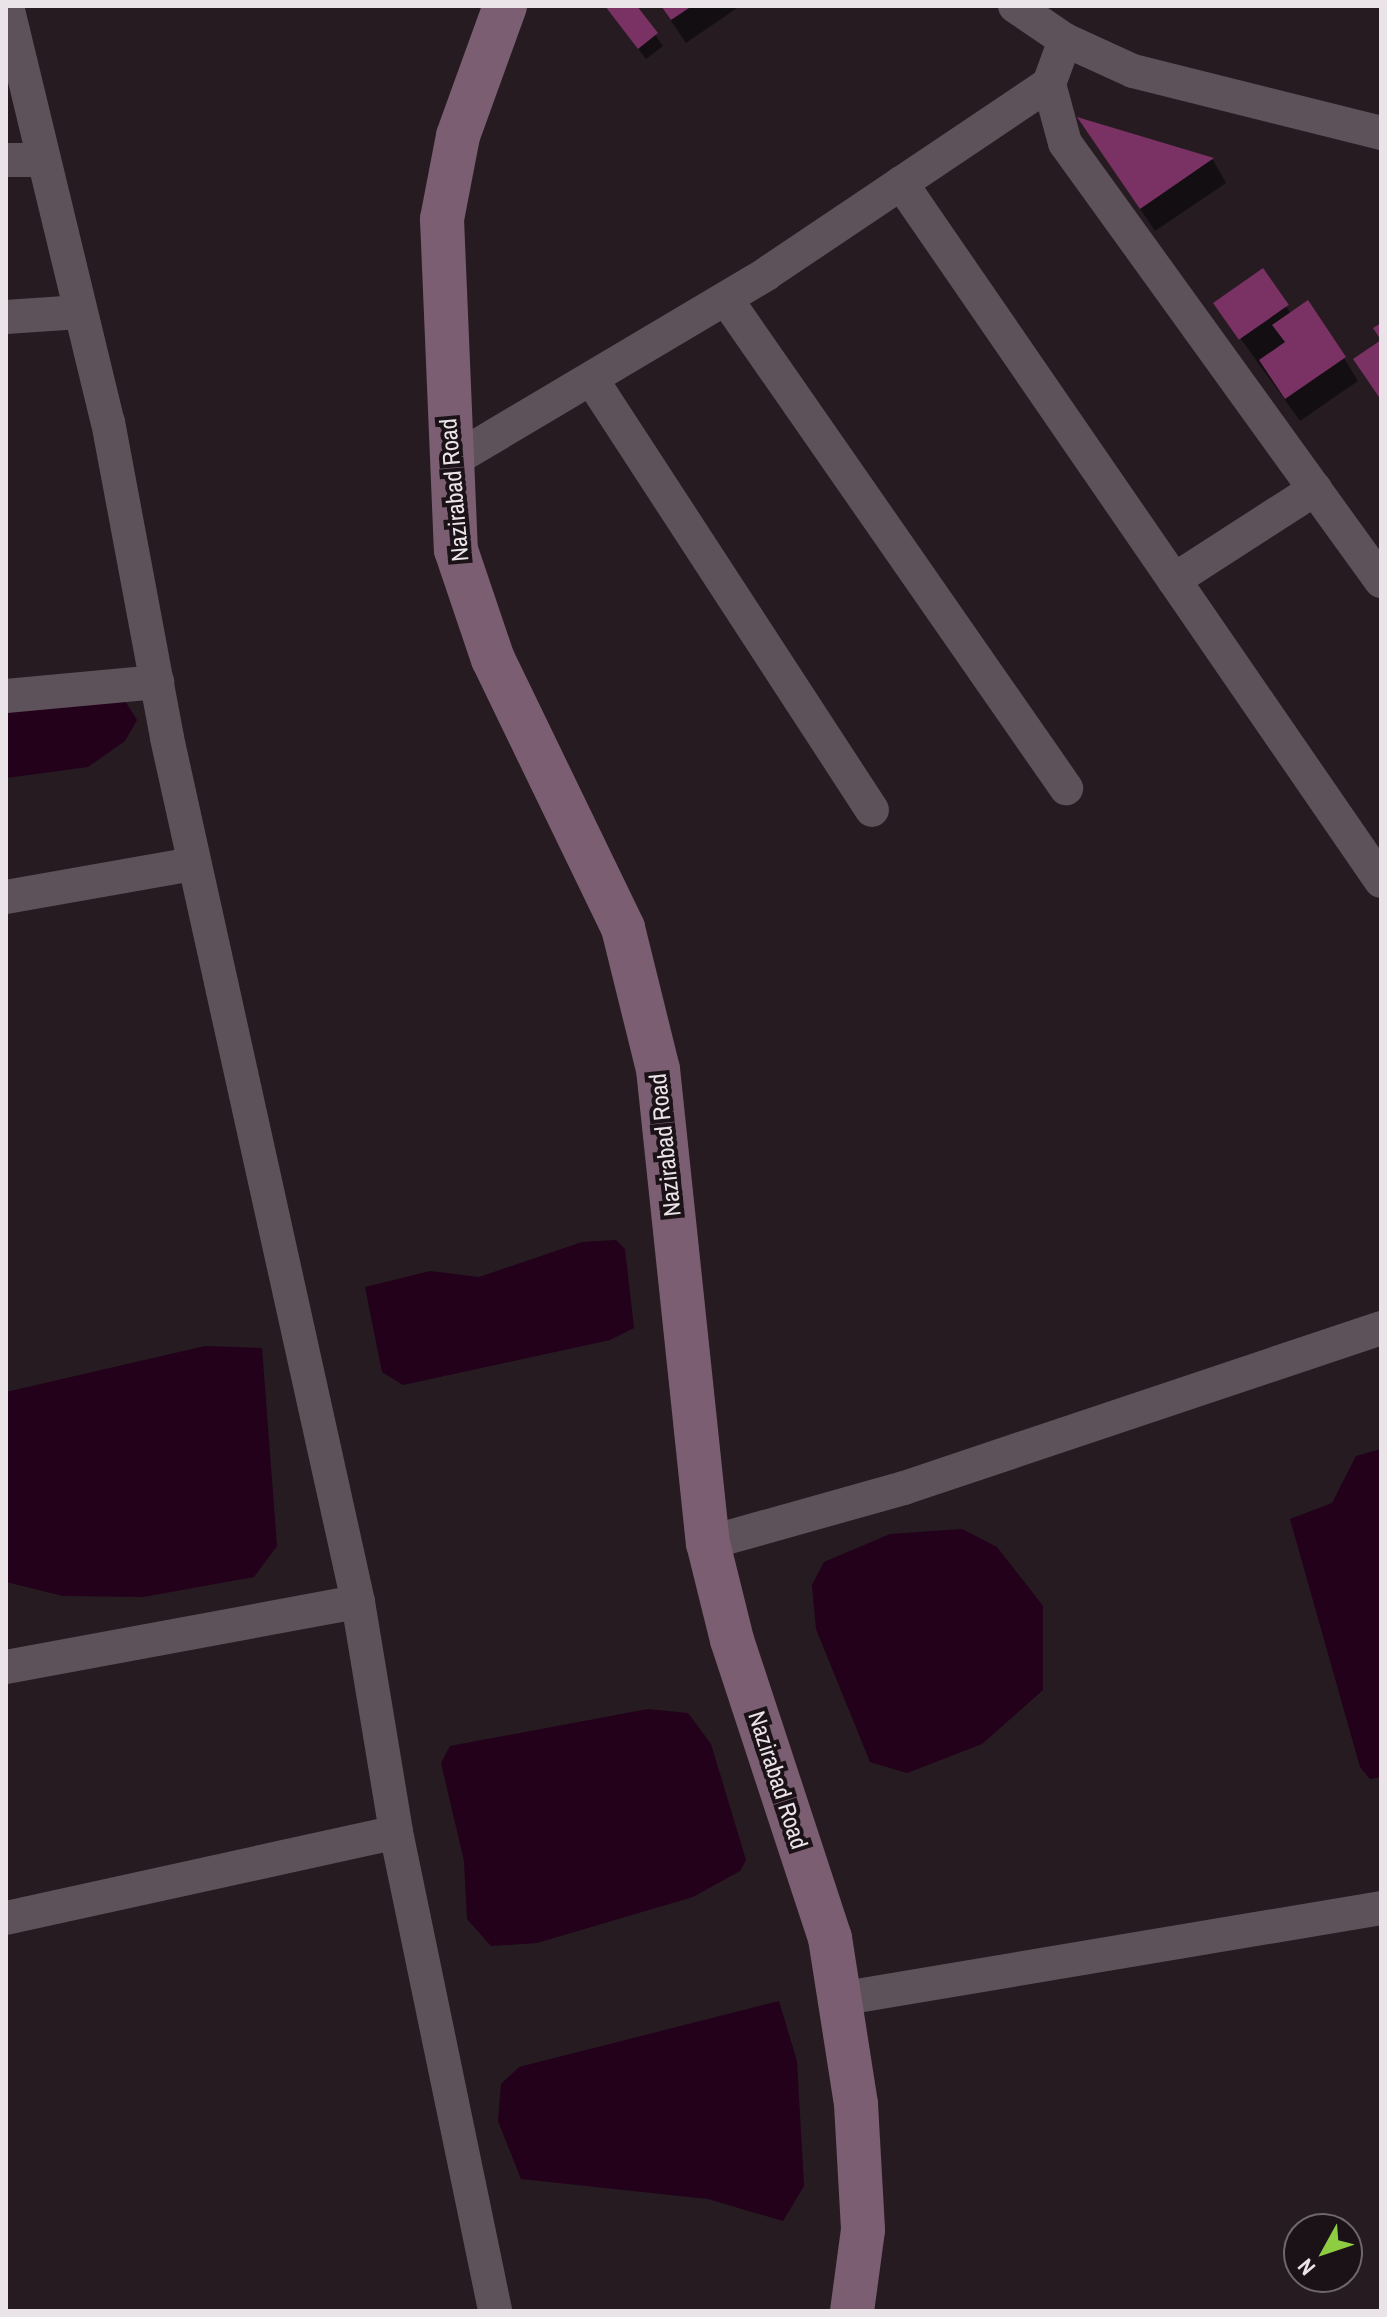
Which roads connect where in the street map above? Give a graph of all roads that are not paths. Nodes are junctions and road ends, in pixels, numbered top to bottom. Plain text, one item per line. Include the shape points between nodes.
1 (505, 6) edge
2 (1015, 6) edge
3 (7, 7) edge
4 (1065, 40) junction
5 (1049, 84) junction
6 (1379, 140) edge
7 (6, 160) edge
8 (43, 160) junction
9 (901, 183) junction
10 (726, 299) junction
11 (80, 312) junction
12 (6, 317) edge
13 (592, 380) junction
14 (450, 462) junction
15 (1315, 489) junction
16 (1378, 570) edge
17 (1174, 580) junction
18 (157, 682) junction
19 (6, 696) edge
20 (1066, 788) dead end
21 (872, 810) dead end
22 (194, 864) junction
23 (1381, 881) edge
24 (6, 897) edge
25 (1381, 1328) edge
26 (708, 1543) junction
27 (358, 1602) junction
28 (6, 1667) edge
29 (396, 1832) junction
30 (1381, 1908) edge
31 (6, 1918) edge
32 (839, 1999) junction
33 (495, 2311) edge
34 (852, 2311) edge

1 - 14 main road, Nazirabad Road via 458,136 442,219
2 - 4 street
3 - 8 street
4 - 5 street
4 - 6 street via 1133,71
5 - 9 street
5 - 15 street via 1065,143
7 - 8 street
8 - 11 street
9 - 10 street
9 - 17 street
10 - 13 street
10 - 20 street
11 - 12 street
11 - 18 street
13 - 14 street
13 - 21 street
14 - 26 main road, Nazirabad Road via 456,550 470,603 596,864 641,994 658,1069
15 - 16 street
15 - 17 street
17 - 23 street
18 - 19 street
18 - 22 street
22 - 24 street
22 - 27 street
25 - 26 street via 904,1488
26 - 32 main road, Nazirabad Road via 732,1640 830,1938
27 - 28 street
27 - 29 street
29 - 31 street
29 - 33 street
30 - 32 street
32 - 34 main road, Nazirabad Road via 856,2104 863,2230

